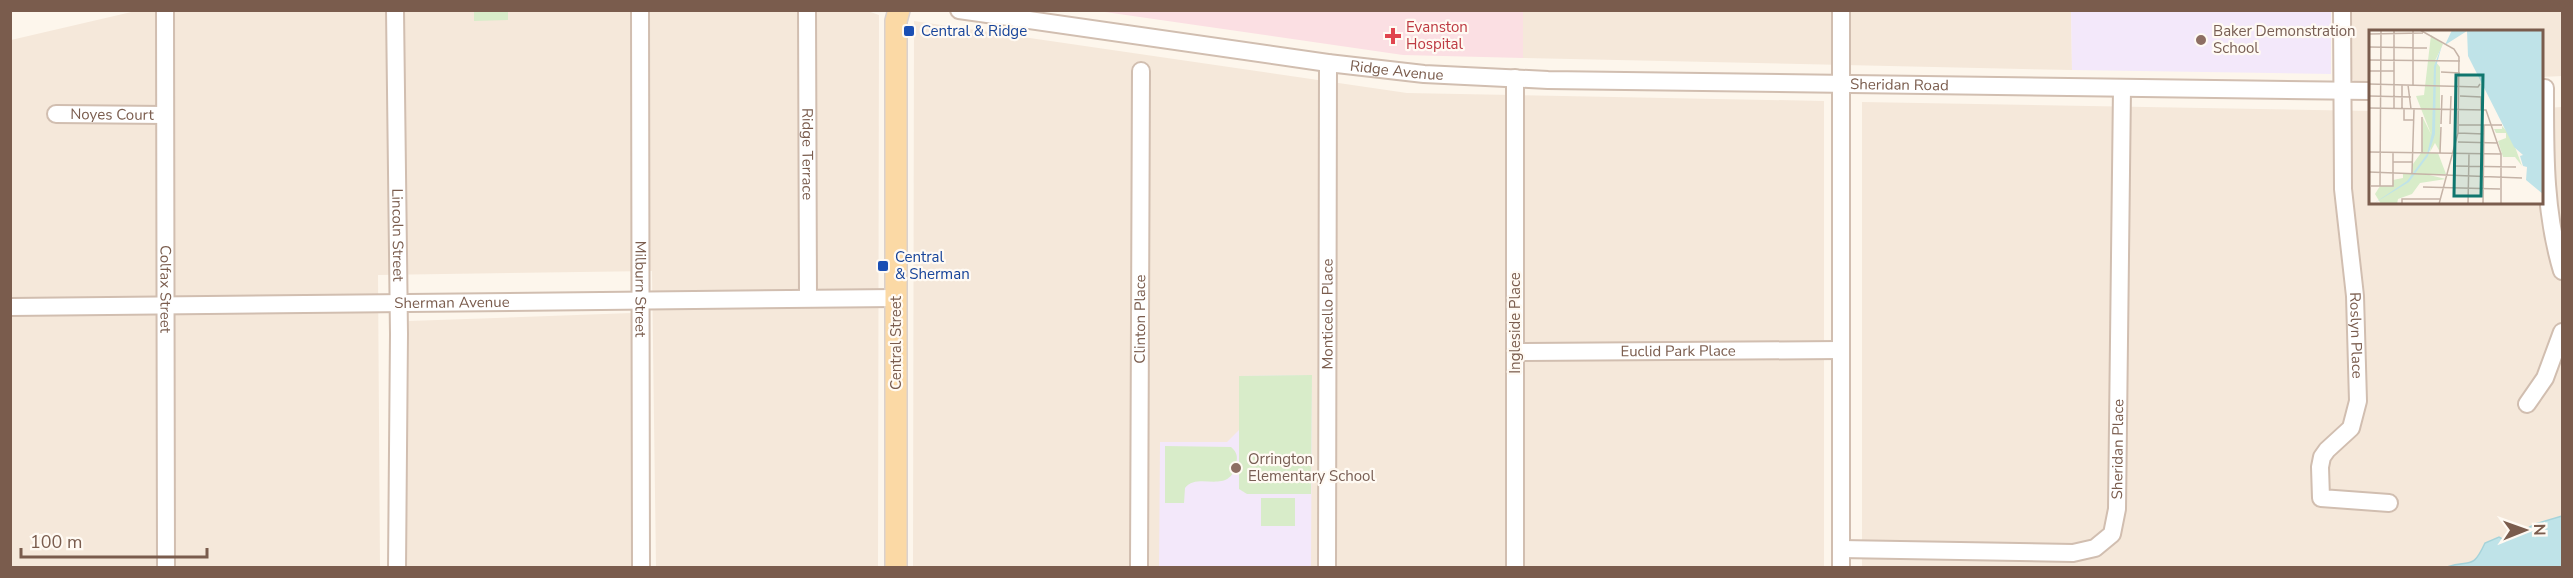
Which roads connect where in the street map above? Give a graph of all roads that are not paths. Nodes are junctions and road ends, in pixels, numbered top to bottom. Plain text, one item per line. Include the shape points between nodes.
1 (165, 10) edge
2 (395, 10) edge
3 (640, 10) edge
4 (807, 10) edge
5 (899, 10) edge
6 (959, 10) edge
7 (1841, 10) edge
8 (2342, 10) edge
9 (1328, 63) junction
10 (1141, 71) dead end
11 (1515, 78) junction
12 (1840, 84) junction
13 (2562, 87) edge
14 (2122, 88) junction
15 (2543, 88) edge
16 (2342, 91) junction
17 (2369, 91) edge
18 (56, 114) dead end
19 (165, 115) junction
20 (2562, 271) edge
21 (808, 298) junction
22 (896, 298) junction
23 (640, 300) junction
24 (399, 303) junction
25 (165, 305) junction
26 (10, 307) edge
27 (2562, 332) edge
28 (1840, 350) junction
29 (1516, 352) junction
30 (2527, 404) dead end
31 (2390, 503) dead end
32 (1841, 549) junction
33 (166, 567) edge
34 (397, 567) edge
35 (641, 567) edge
36 (896, 567) edge
37 (1139, 567) edge
38 (1327, 567) edge
39 (1515, 567) edge
40 (1841, 567) edge

1 - 19 street, Colfax Street
2 - 24 street, Lincoln Street
3 - 23 street, Milburn Street
4 - 21 street, Ridge Terrace
5 - 22 main road, Central Street
6 - 9 street, Ridge Avenue
7 - 12 street
8 - 16 street
9 - 11 street, Ridge Avenue via 1424,74
9 - 38 street, Monticello Place
10 - 37 street, Clinton Place
11 - 12 street, Ridge Avenue
11 - 29 street, Ingleside Place
12 - 14 street, Sheridan Road
12 - 28 street, Sheridan Road
13 - 15 street
14 - 16 street, Sheridan Road
14 - 32 street, Sheridan Place via 2117,509 2112,534 2095,548 2073,554
15 - 20 street via 2547,192
16 - 17 street, Sheridan Road
16 - 31 street, Roslyn Place via 2343,189 2355,296 2358,401 2352,428 2322,457 2321,498
18 - 19 street, Noyes Court
19 - 25 street, Colfax Street
21 - 22 street, Sherman Avenue
21 - 23 street, Sherman Avenue
22 - 36 main road, Central Street
23 - 24 street, Sherman Avenue
23 - 35 street, Milburn Street
24 - 25 street, Sherman Avenue
24 - 34 street, Lincoln Street
25 - 26 street, Sherman Avenue
25 - 33 street, Colfax Street
27 - 30 street via 2546,378
28 - 29 street, Euclid Park Place
28 - 32 street, Sheridan Road
29 - 39 street, Ingleside Place
32 - 40 street, Sheridan Road

